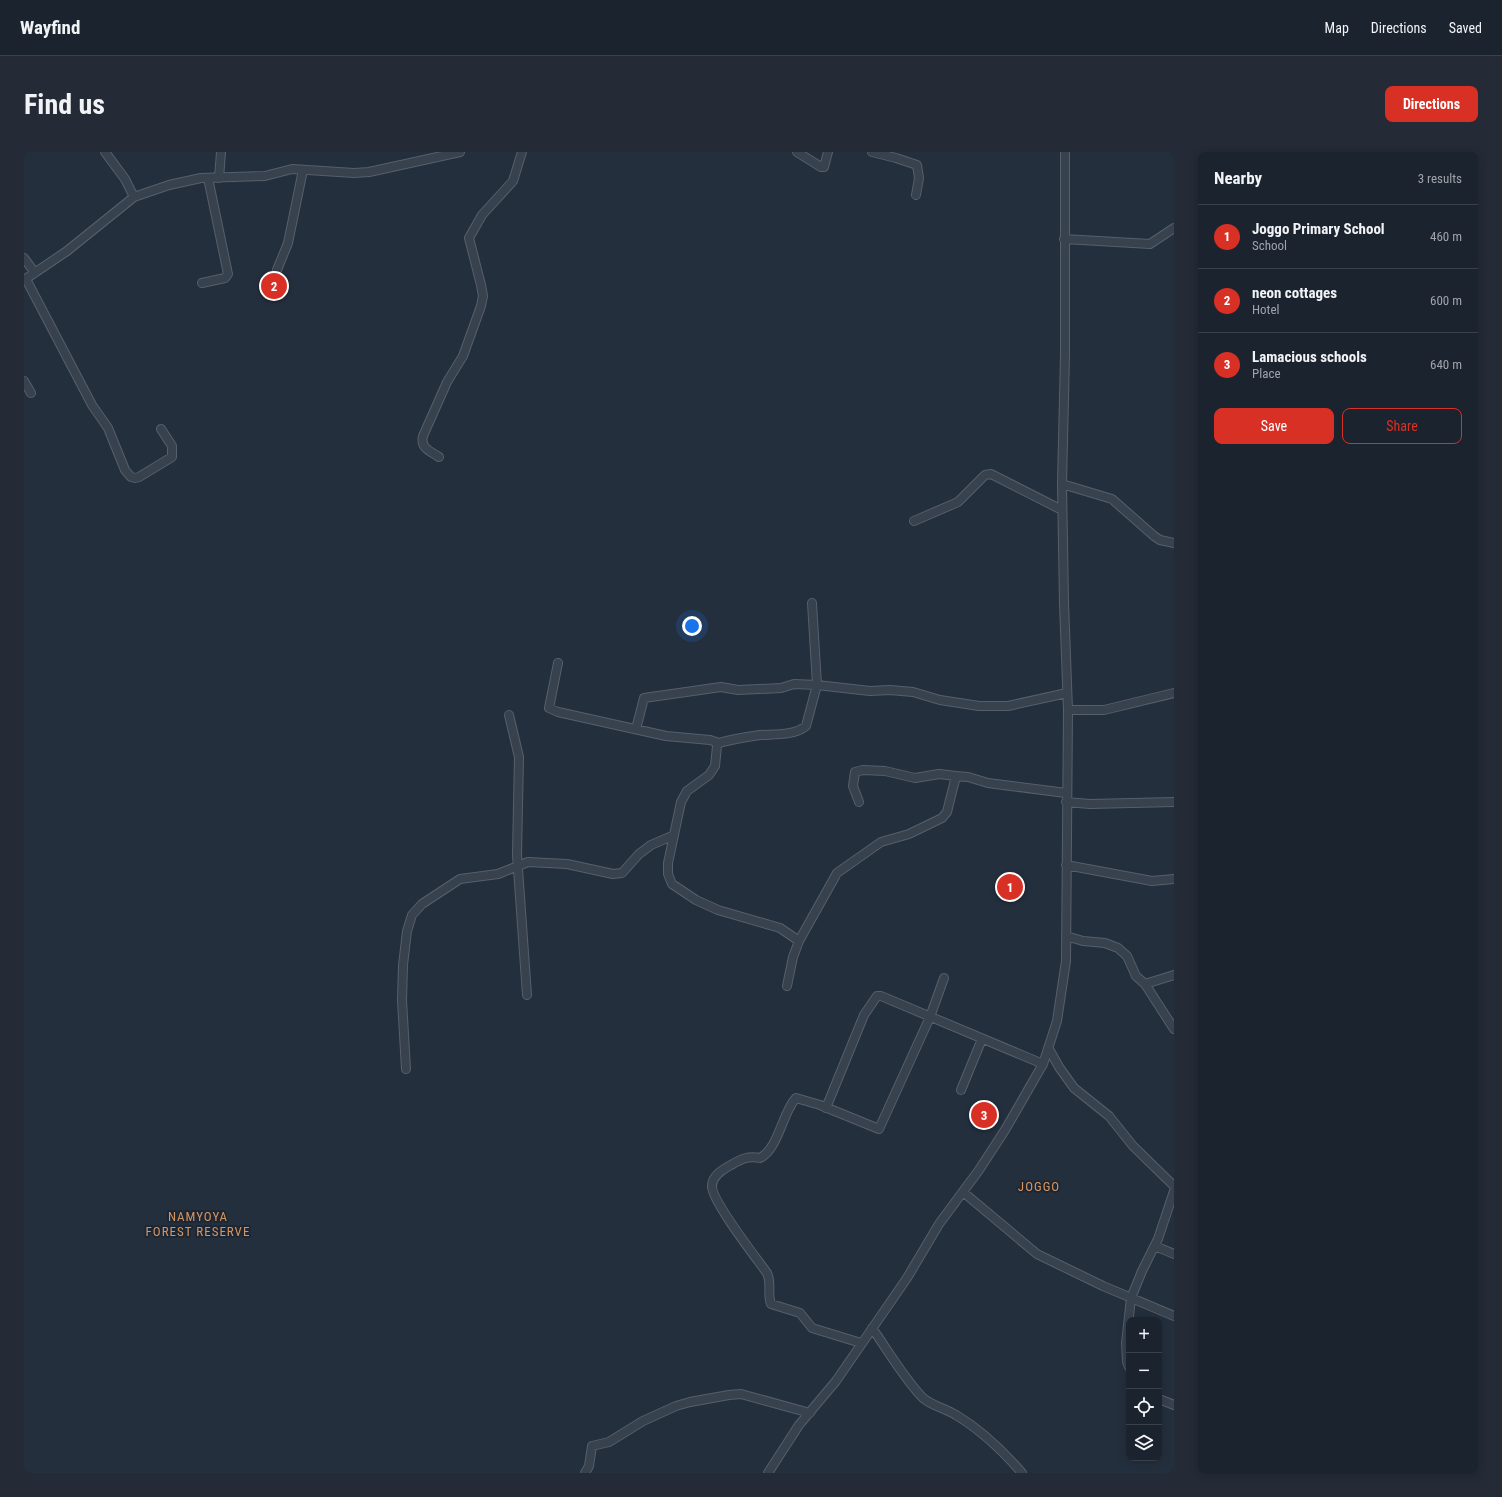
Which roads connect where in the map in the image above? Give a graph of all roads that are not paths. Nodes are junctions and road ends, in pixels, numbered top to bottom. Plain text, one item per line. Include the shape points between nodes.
1 (105, 152) edge
2 (221, 152) edge
3 (460, 152) edge
4 (522, 152) edge
5 (797, 152) edge
6 (828, 152) edge
7 (872, 152) edge
8 (1065, 152) edge
9 (303, 170) junction
10 (208, 178) junction
11 (219, 178) junction
12 (916, 195) dead end
13 (134, 197) junction
14 (1174, 228) edge
15 (1064, 239) junction
16 (24, 258) edge
17 (278, 270) dead end
18 (35, 273) junction
19 (25, 279) edge
20 (202, 283) dead end
21 (24, 381) edge
22 (31, 393) dead end
23 (161, 429) dead end
24 (439, 457) dead end
25 (1062, 484) junction
26 (1062, 510) junction
27 (914, 521) dead end
28 (1174, 543) edge
29 (812, 603) dead end
30 (558, 663) dead end
31 (817, 685) junction
32 (1067, 693) junction
33 (1174, 693) edge
34 (1068, 710) junction
35 (509, 715) dead end
36 (636, 728) junction
37 (719, 743) junction
38 (956, 776) junction
39 (1066, 793) junction
40 (859, 802) dead end
41 (1066, 802) junction
42 (1174, 802) edge
43 (672, 836) junction
44 (518, 865) junction
45 (1066, 865) junction
46 (1174, 879) edge
47 (1066, 936) junction
48 (799, 941) junction
49 (1174, 975) edge
50 (944, 978) dead end
51 (1145, 984) junction
52 (787, 986) dead end
53 (527, 995) dead end
54 (930, 1016) junction
55 (1174, 1029) edge
56 (982, 1040) junction
57 (1049, 1049) junction
58 (1043, 1064) junction
59 (406, 1070) dead end
60 (961, 1090) dead end
61 (826, 1108) junction
62 (1174, 1186) edge
63 (1174, 1191) edge
64 (963, 1192) junction
65 (1155, 1246) junction
66 (1174, 1254) edge
67 (1131, 1298) junction
68 (1174, 1316) edge
69 (872, 1328) junction
70 (861, 1343) junction
71 (1127, 1353) edge
72 (1162, 1400) edge
73 (1174, 1404) edge
74 (810, 1412) junction
75 (585, 1473) edge
76 (768, 1473) edge
77 (1022, 1473) edge

1 - 13 street via 126,179
2 - 11 street
3 - 9 street via 369,172
4 - 24 street via 513,181 482,215 469,238 483,296 463,356 447,382 423,436 424,447
5 - 6 street via 824,167
7 - 12 street via 917,165 919,178
8 - 15 street
9 - 11 street via 292,169 265,176
9 - 17 street via 288,243
10 - 11 street
10 - 13 street via 169,185
10 - 20 street via 228,274 225,278
13 - 18 street via 67,251
14 - 15 street via 1150,244
15 - 25 street
16 - 18 street
18 - 19 street
19 - 23 street via 92,405 108,428 130,477 139,477 172,457 172,446
21 - 22 street
25 - 26 street
25 - 28 street via 1112,499 1154,536
26 - 27 street via 991,474 985,475 958,502
26 - 32 street
29 - 31 street
30 - 36 street via 549,708
31 - 32 street via 870,691 913,692 940,700 979,706 1008,706
31 - 36 street via 794,684 781,688 738,690 721,687 644,698
31 - 37 street via 806,726 802,729
32 - 34 street
33 - 34 street via 1104,710
34 - 39 street
35 - 44 street via 519,757
36 - 37 street via 666,736
37 - 43 street via 715,766 709,775 688,791 681,802
38 - 39 street via 988,783
38 - 40 street via 940,774 915,778 884,771 855,772 853,786
38 - 48 street via 947,812 942,818 909,834 881,842 837,873
39 - 41 street
41 - 42 street
41 - 45 street
43 - 44 street via 651,845 622,873 613,874 567,864 528,862
43 - 48 street via 668,863 668,874 672,884 696,900 718,910 776,927
44 - 53 street
44 - 59 street via 498,874 460,879 422,904 412,915 407,931 402,1000
45 - 46 street via 1152,881
45 - 47 street
47 - 51 street via 1118,948 1127,956 1136,976
47 - 57 street via 1061,1000
48 - 52 street
49 - 51 street
50 - 54 street
51 - 55 street
54 - 56 street
54 - 61 street via 877,996 864,1015
54 - 61 street via 880,1129
56 - 58 street
56 - 60 street
57 - 58 street
57 - 62 street via 1074,1088 1109,1116 1133,1146
58 - 64 street via 1005,1130
61 - 70 street via 796,1098 773,1144 765,1154 760,1158 746,1157 721,1170 714,1179 713,1193 769,1278 768,1298 771,1304 800,1313 812,1328
63 - 65 street
64 - 67 street via 1037,1254
64 - 69 street via 939,1224 907,1278
65 - 66 street
65 - 67 street
67 - 68 street
67 - 71 street
69 - 70 street
69 - 77 street via 924,1399 968,1423 1003,1452
70 - 74 street via 824,1397
72 - 73 street
74 - 75 street via 740,1394 690,1402 643,1421 609,1442 592,1446 589,1466
74 - 76 street

